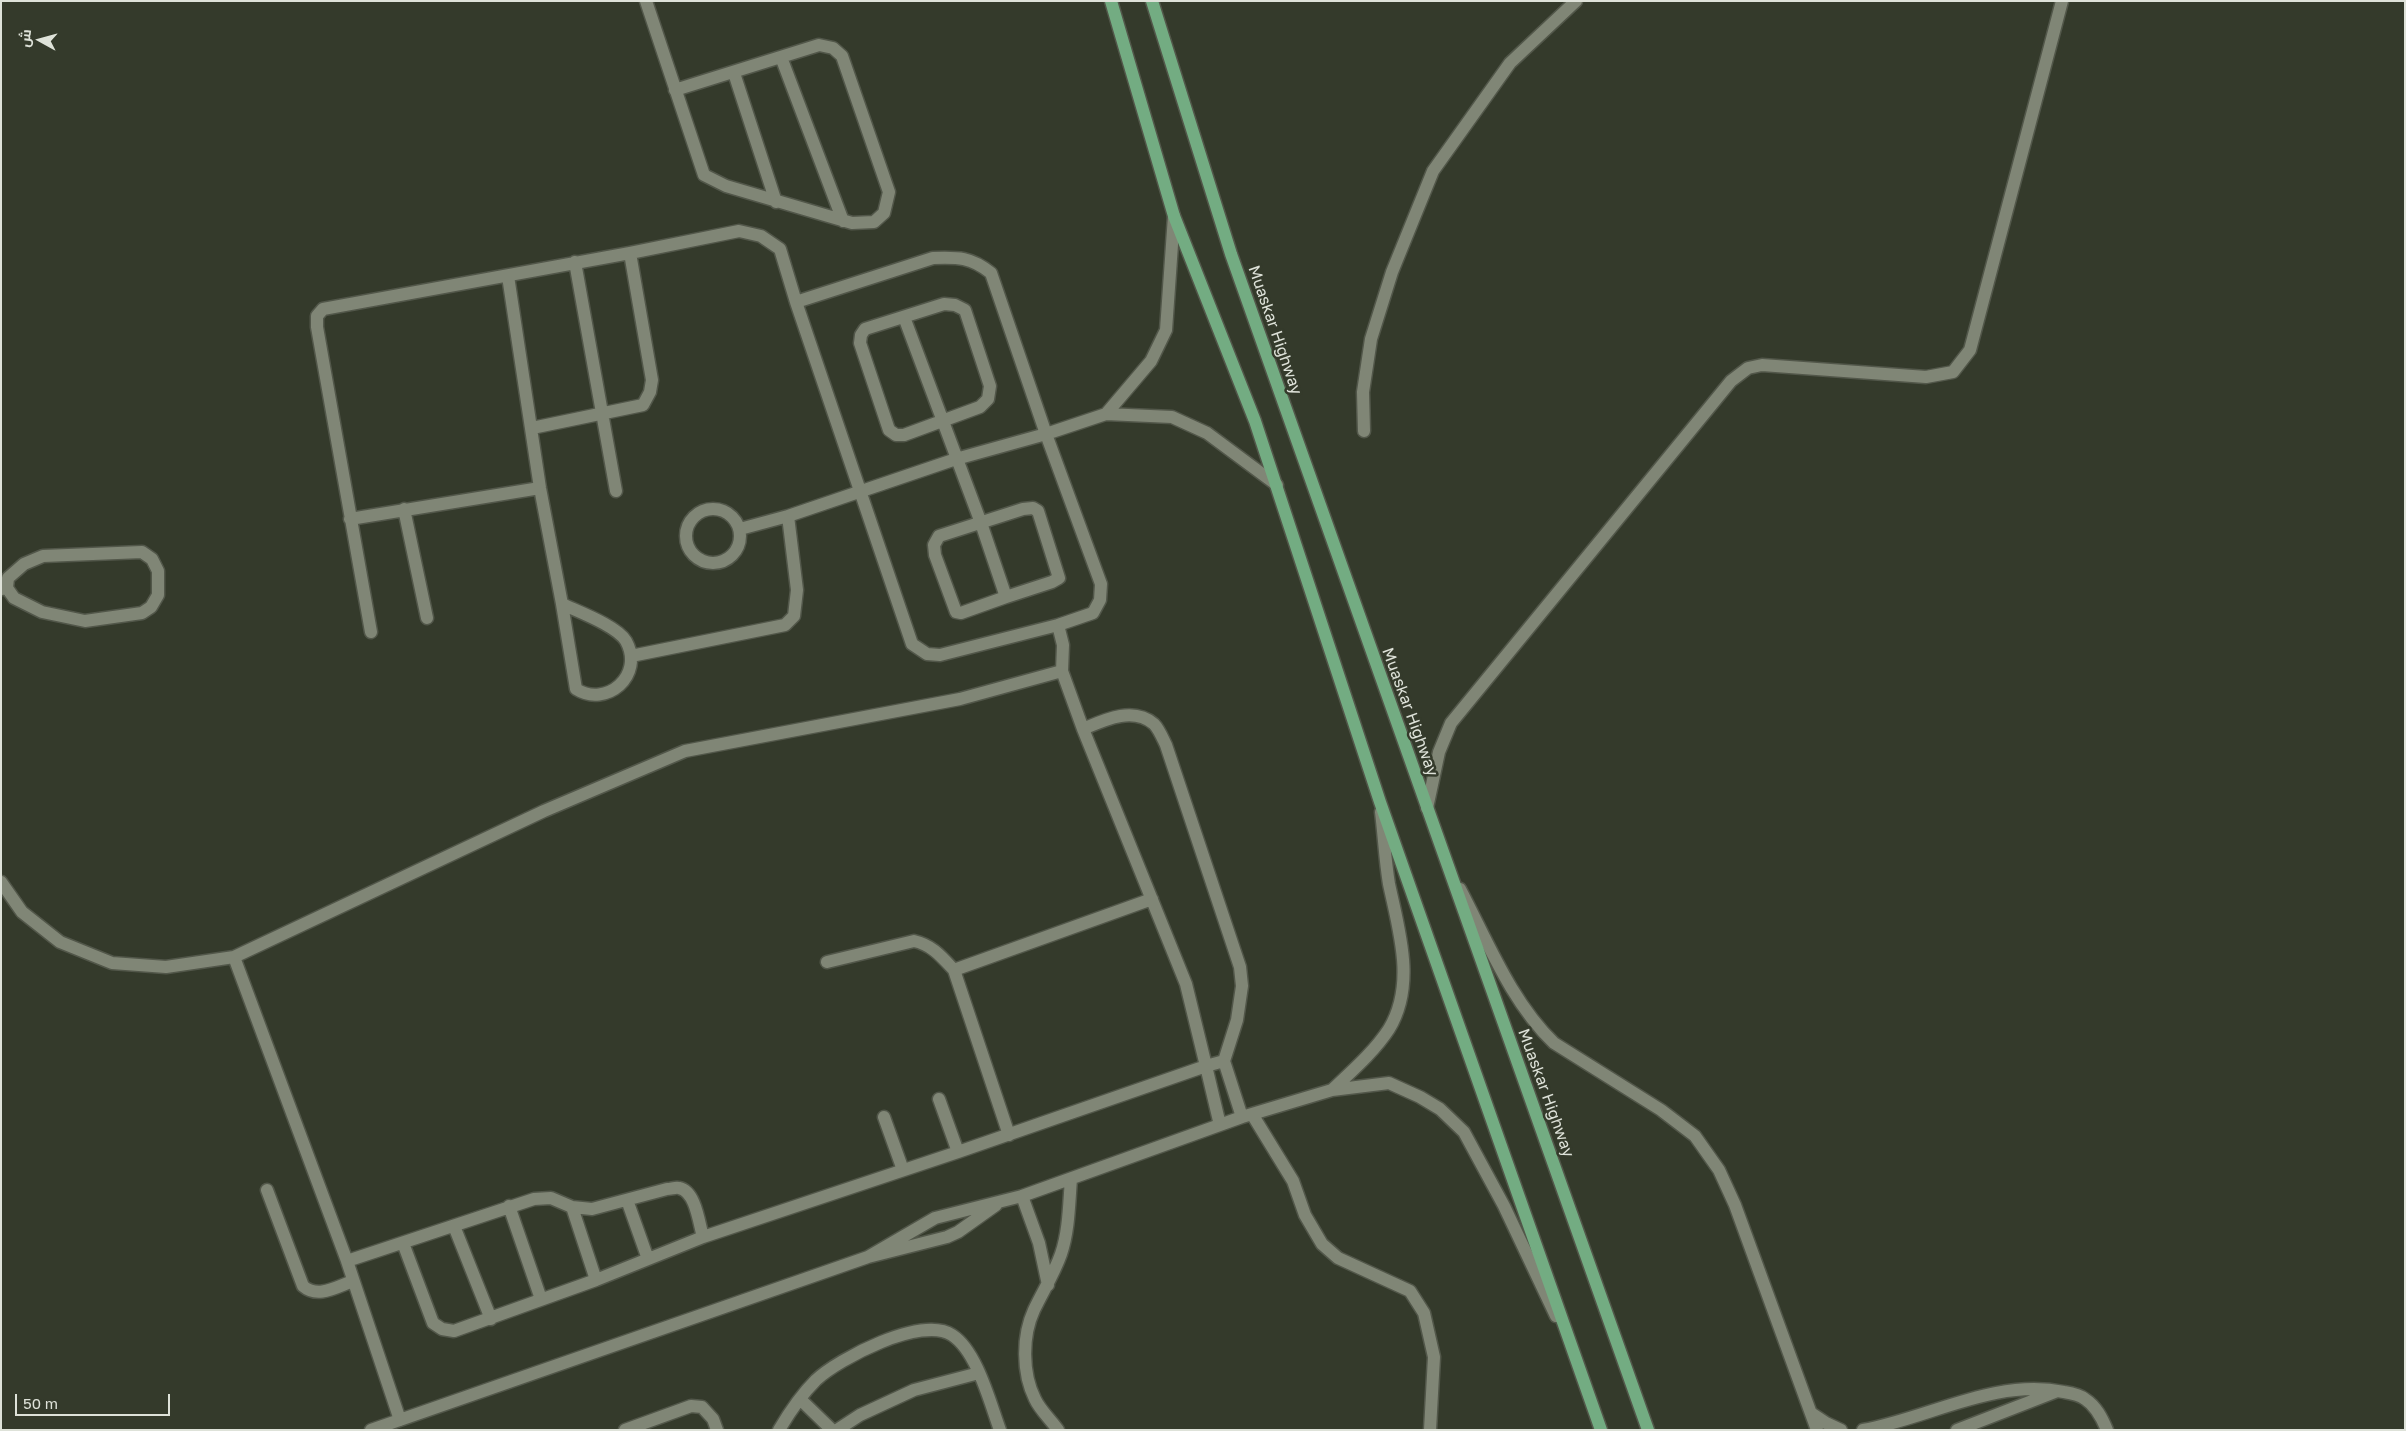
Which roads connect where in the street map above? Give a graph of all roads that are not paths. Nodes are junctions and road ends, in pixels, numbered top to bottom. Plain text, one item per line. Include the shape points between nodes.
1 (646, 1) edge
2 (1111, 1) edge
3 (1576, 1) edge
4 (2062, 1) edge
5 (1153, 4) edge
6 (781, 57) junction
7 (734, 72) junction
8 (675, 90) junction
9 (776, 202) junction
10 (1174, 216) junction
11 (843, 221) junction
12 (630, 253) junction
13 (575, 262) junction
14 (508, 276) junction
15 (796, 302) junction
16 (904, 317) junction
17 (603, 414) junction
18 (1106, 414) junction
19 (943, 421) junction
20 (532, 428) junction
21 (1364, 431) dead end
22 (1046, 434) junction
23 (956, 459) junction
24 (1277, 485) junction
25 (540, 488) junction
26 (862, 490) junction
27 (616, 491) dead end
28 (404, 509) junction
29 (788, 516) junction
30 (350, 519) junction
31 (981, 523) junction
32 (740, 529) junction
33 (4, 588) edge
34 (1006, 597) junction
35 (562, 604) junction
36 (427, 618) dead end
37 (1058, 625) junction
38 (371, 632) dead end
39 (631, 656) junction
40 (1062, 671) junction
41 (1083, 729) junction
42 (1380, 802) junction
43 (1427, 808) junction
44 (1449, 868) junction
45 (1, 882) edge
46 (1152, 898) junction
47 (234, 957) junction
48 (828, 962) dead end
49 (954, 970) junction
50 (1224, 1061) junction
51 (1206, 1066) junction
52 (1332, 1090) junction
53 (939, 1099) dead end
54 (1247, 1115) junction
55 (884, 1117) dead end
56 (1220, 1125) junction
57 (1009, 1135) junction
58 (958, 1152) junction
59 (903, 1170) junction
60 (1071, 1179) junction
61 (267, 1190) dead end
62 (1022, 1196) junction
63 (627, 1200) junction
64 (1002, 1201) junction
65 (509, 1206) junction
66 (572, 1207) junction
67 (454, 1226) junction
68 (703, 1237) junction
69 (403, 1243) junction
70 (868, 1257) junction
71 (648, 1258) junction
72 (346, 1261) junction
73 (596, 1280) junction
74 (353, 1281) junction
75 (1048, 1285) junction
76 (541, 1299) junction
77 (491, 1319) junction
78 (1574, 1355) junction
79 (979, 1373) junction
80 (2058, 1391) junction
81 (800, 1399) junction
82 (1811, 1412) junction
83 (400, 1420) junction
84 (371, 1430) edge
85 (625, 1430) edge
86 (717, 1430) edge
87 (779, 1430) edge
88 (832, 1430) edge
89 (837, 1430) edge
90 (1000, 1430) edge
91 (1058, 1430) edge
92 (1430, 1430) edge
93 (1601, 1430) edge
94 (1648, 1430) edge
95 (1817, 1430) edge
96 (1841, 1430) edge
97 (1863, 1430) edge
98 (1956, 1430) edge
99 (2107, 1430) edge

1 - 8 lane
2 - 10 main road
3 - 21 lane via 1510,63 1433,172 1392,272 1371,339 1363,392
4 - 43 lane via 1970,350 1953,372 1926,378 1762,365 1748,368 1731,381 1451,723 1439,752
5 - 43 main road, Muaskar Highway via 1231,254
6 - 7 lane
6 - 11 lane
6 - 11 lane via 819,45 833,48 842,56 889,192 884,213 874,222
7 - 8 lane
7 - 9 lane
8 - 9 lane via 704,175 726,186
9 - 11 lane
10 - 18 lane via 1166,330 1151,361
10 - 24 main road
12 - 13 lane
12 - 15 lane via 739,231 761,236 780,249
12 - 17 lane via 652,380 650,392 643,405
13 - 14 lane
13 - 17 lane
14 - 20 lane
14 - 30 lane via 323,309 319,313 316,327
15 - 22 lane via 933,258 976,261 991,273
15 - 26 lane
16 - 19 lane
16 - 19 lane via 865,329 861,335 860,343 889,430 904,436
16 - 19 lane via 944,304 955,304 965,310 990,386 988,399 980,407
17 - 20 lane
17 - 27 lane
18 - 22 lane
18 - 24 lane via 1172,416 1207,433
19 - 23 lane
20 - 25 lane
22 - 23 lane
22 - 37 lane via 1101,584 1100,600 1094,613
23 - 26 lane
23 - 31 lane
24 - 42 main road
25 - 28 lane
25 - 35 lane
26 - 29 lane
26 - 37 lane via 912,644 927,654 940,655
28 - 30 lane
28 - 36 lane
29 - 32 lane
29 - 39 lane via 797,590 794,616 786,625
30 - 38 lane
31 - 34 lane
31 - 34 lane via 939,536 934,545 952,608 961,613
31 - 34 lane via 1023,509 1038,511 1060,578
32 - 32 lane via 731,514 715,508 698,512 687,525 686,542 695,557 711,564 727,559 739,546
33 - 33 lane via 8,578 24,564 43,556 142,552 152,559 158,571 158,595 151,607 142,613 85,621 42,612 14,598
35 - 39 lane via 616,631 625,640
35 - 39 lane via 576,689 585,695 599,696 625,682 631,668
37 - 40 lane
40 - 41 lane
40 - 47 lane via 960,700 684,751 544,811
41 - 46 lane
41 - 50 lane via 1118,715 1140,717 1154,725 1166,745 1240,967 1242,986 1237,1020
42 - 52 lane via 1389,882 1403,945 1404,976 1400,1001 1389,1028 1368,1055
42 - 78 main road
43 - 44 main road, Muaskar Highway
44 - 82 lane via 1509,982 1540,1030 1554,1043 1668,1115 1695,1136 1719,1170 1735,1204
44 - 94 main road, Muaskar Highway
45 - 47 lane via 22,912 60,942 112,963 166,967
46 - 49 lane
46 - 51 lane via 1186,984
47 - 72 lane
48 - 49 lane via 914,941 939,953
49 - 57 lane
50 - 51 lane
50 - 54 lane
51 - 56 lane
51 - 57 lane
52 - 54 lane
52 - 78 lane via 1389,1083 1440,1109 1464,1132 1504,1206
53 - 58 lane
54 - 56 lane
54 - 92 lane via 1293,1181 1305,1216 1322,1244 1338,1258 1410,1291 1424,1313 1434,1357
55 - 59 lane
56 - 60 lane
57 - 58 lane
58 - 59 lane
59 - 68 lane
60 - 62 lane
60 - 75 lane via 1061,1254
61 - 74 lane via 303,1286 310,1292 319,1293
62 - 64 lane
62 - 75 lane via 1039,1243
63 - 66 lane via 592,1209
63 - 68 lane via 680,1188 688,1192 692,1200
63 - 71 lane
64 - 70 lane via 935,1218
64 - 70 lane via 947,1237
65 - 66 lane via 551,1198
65 - 67 lane
65 - 76 lane
66 - 73 lane
67 - 69 lane
67 - 77 lane
68 - 71 lane
69 - 72 lane
69 - 77 lane via 433,1323 454,1331
70 - 83 lane
71 - 73 lane
72 - 74 lane
73 - 76 lane
74 - 83 lane
75 - 91 lane via 1034,1310 1026,1336 1026,1371 1035,1399
76 - 77 lane
78 - 93 main road
79 - 81 lane via 963,1346 951,1334 925,1331 896,1336 870,1346 837,1364 816,1380
79 - 89 lane via 914,1390 860,1415
79 - 90 lane
80 - 97 lane via 2037,1388 1988,1394
80 - 98 lane
80 - 99 lane via 2084,1398
81 - 87 lane
81 - 88 lane
82 - 95 lane
82 - 96 lane
83 - 84 lane
85 - 86 lane via 691,1406 702,1407 713,1419

